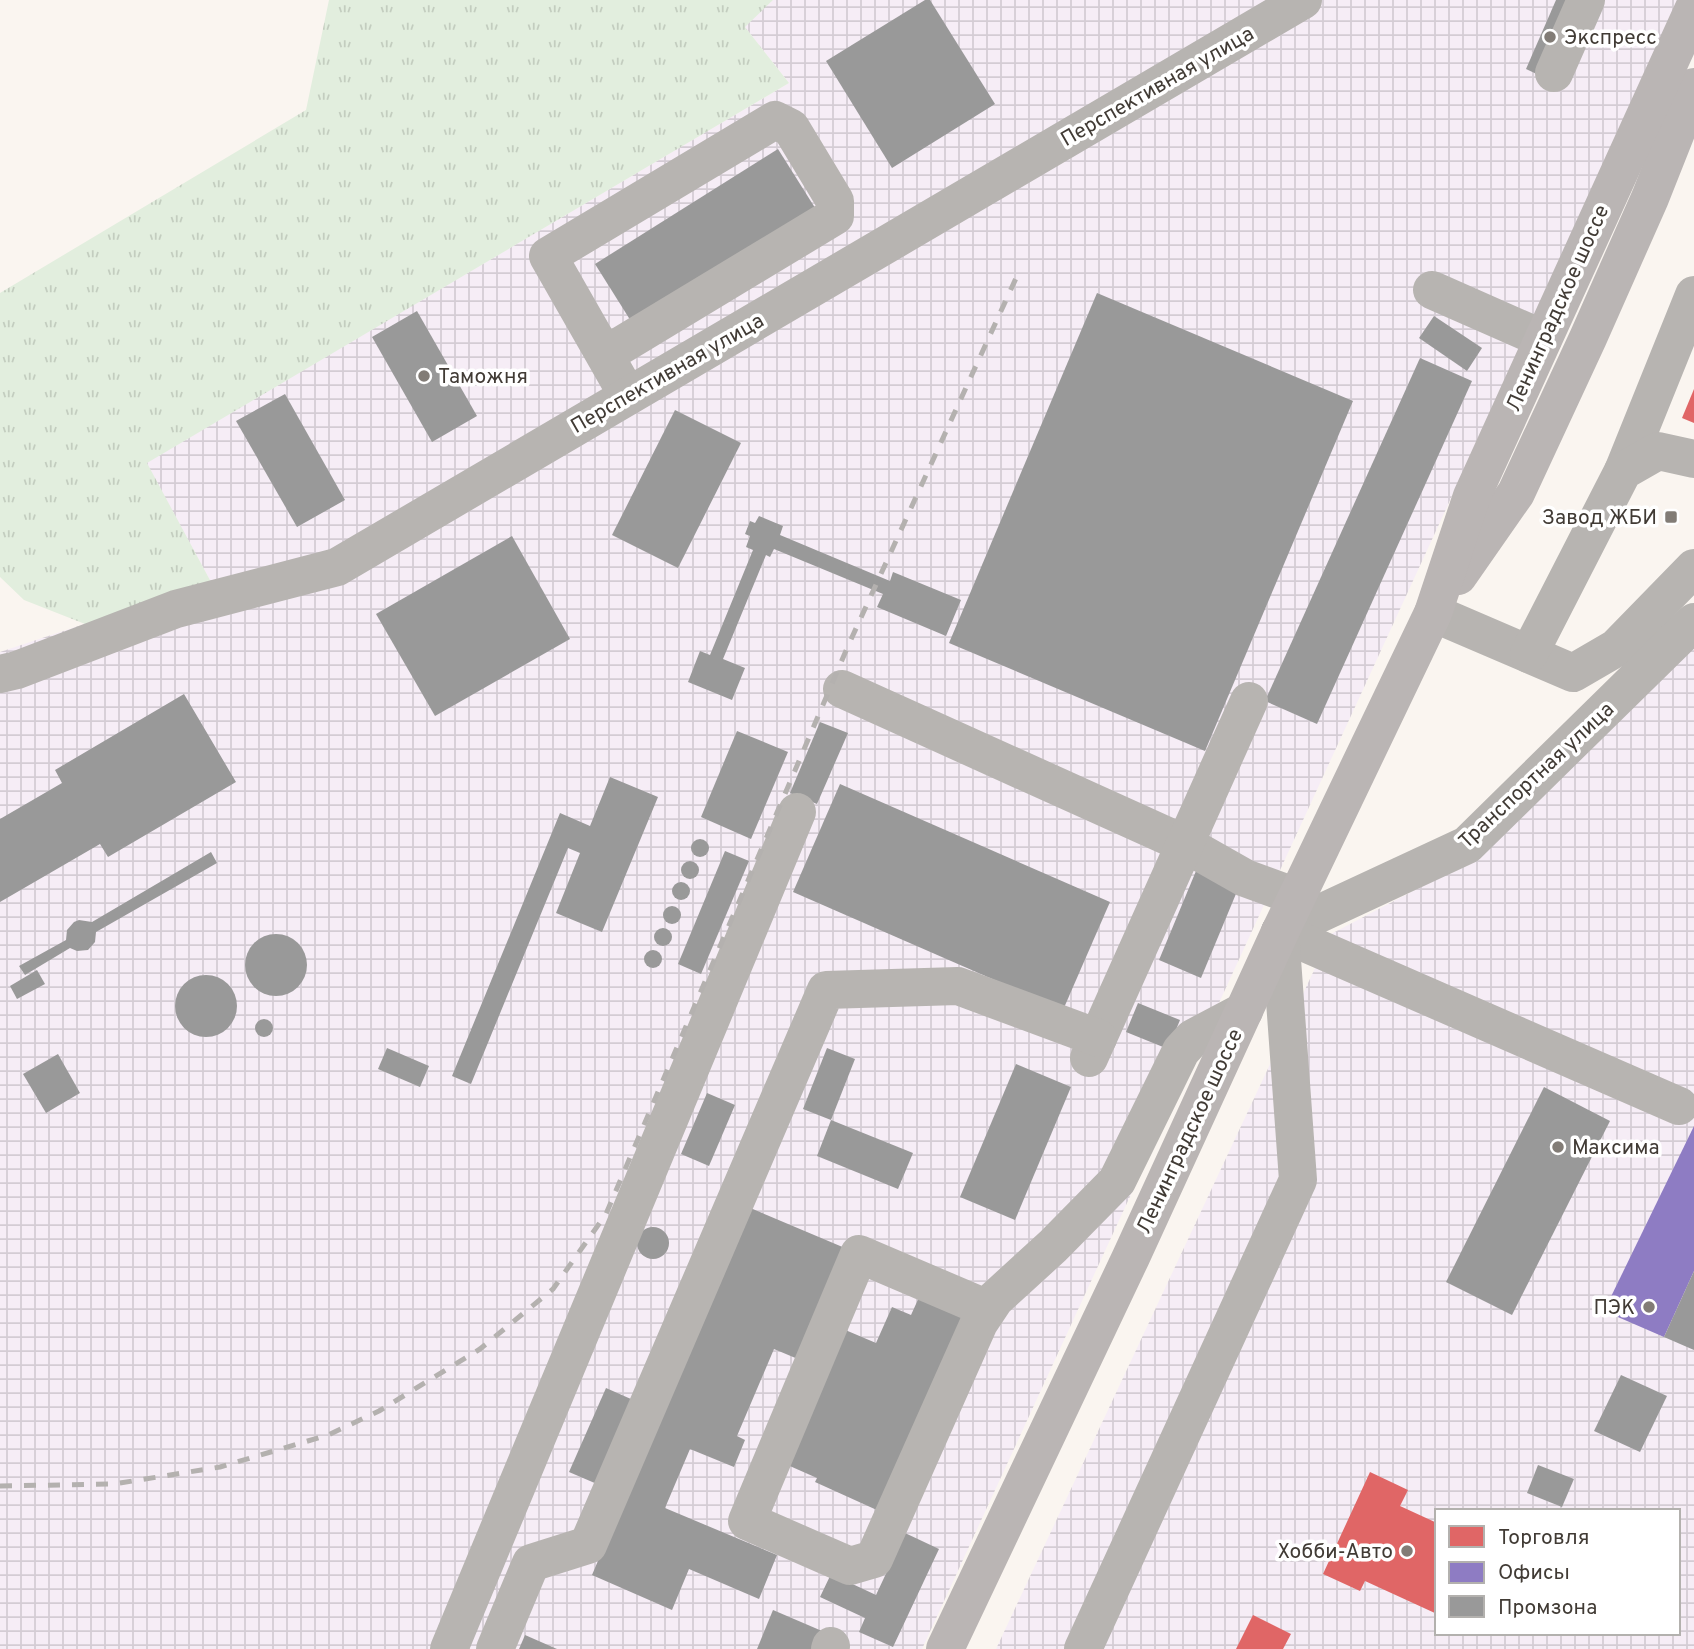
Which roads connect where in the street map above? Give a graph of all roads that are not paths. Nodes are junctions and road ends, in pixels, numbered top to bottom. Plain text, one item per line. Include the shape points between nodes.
1 (1303, 0) edge
2 (1586, 0) edge
3 (1694, 8) edge
4 (1554, 73) dead end
5 (1694, 87) edge
6 (1432, 290) dead end
7 (1694, 295) edge
8 (1543, 339) junction
9 (606, 355) junction
10 (628, 396) junction
11 (1694, 459) edge
12 (1623, 471) junction
13 (1694, 568) edge
14 (1433, 613) junction
15 (1694, 622) edge
16 (1529, 654) junction
17 (0, 674) edge
18 (842, 689) dead end
19 (1249, 701) dead end
20 (797, 812) dead end
21 (1185, 844) junction
22 (1297, 897) junction
23 (1280, 932) junction
24 (1244, 1011) junction
25 (1679, 1106) dead end
26 (988, 1310) junction
27 (449, 1649) edge
28 (495, 1649) edge
29 (944, 1649) edge
30 (1083, 1649) edge

1 - 10 street, Перспективная улица
2 - 4 street
3 - 8 main road, Ленинградское шоссе
5 - 14 main road, Ленинградское шоссе via 1633,236 1516,493
6 - 8 street
7 - 12 street
8 - 14 main road, Ленинградское шоссе via 1472,496
9 - 9 street via 548,256 775,120 791,128 835,201 835,216
9 - 10 street
10 - 17 street, Перспективная улица via 337,567 176,609
11 - 12 street via 1658,451
12 - 16 street
13 - 16 street via 1616,648 1573,673
14 - 16 street
14 - 22 main road, Ленинградское шоссе
15 - 23 street, Транспортная улица via 1467,845
18 - 21 street
19 - 21 street
20 - 27 street
21 - 22 street via 1245,878
21 - 28 street via 1094,1048 958,986 826,990 588,1545 531,1563
22 - 23 main road, Ленинградское шоссе
23 - 24 main road, Ленинградское шоссе
23 - 25 street
23 - 30 street via 1298,1181
24 - 26 street via 1193,1038 1181,1051 1117,1181
24 - 29 main road, Ленинградское шоссе
26 - 26 street via 874,1559 850,1566 747,1521 859,1254

